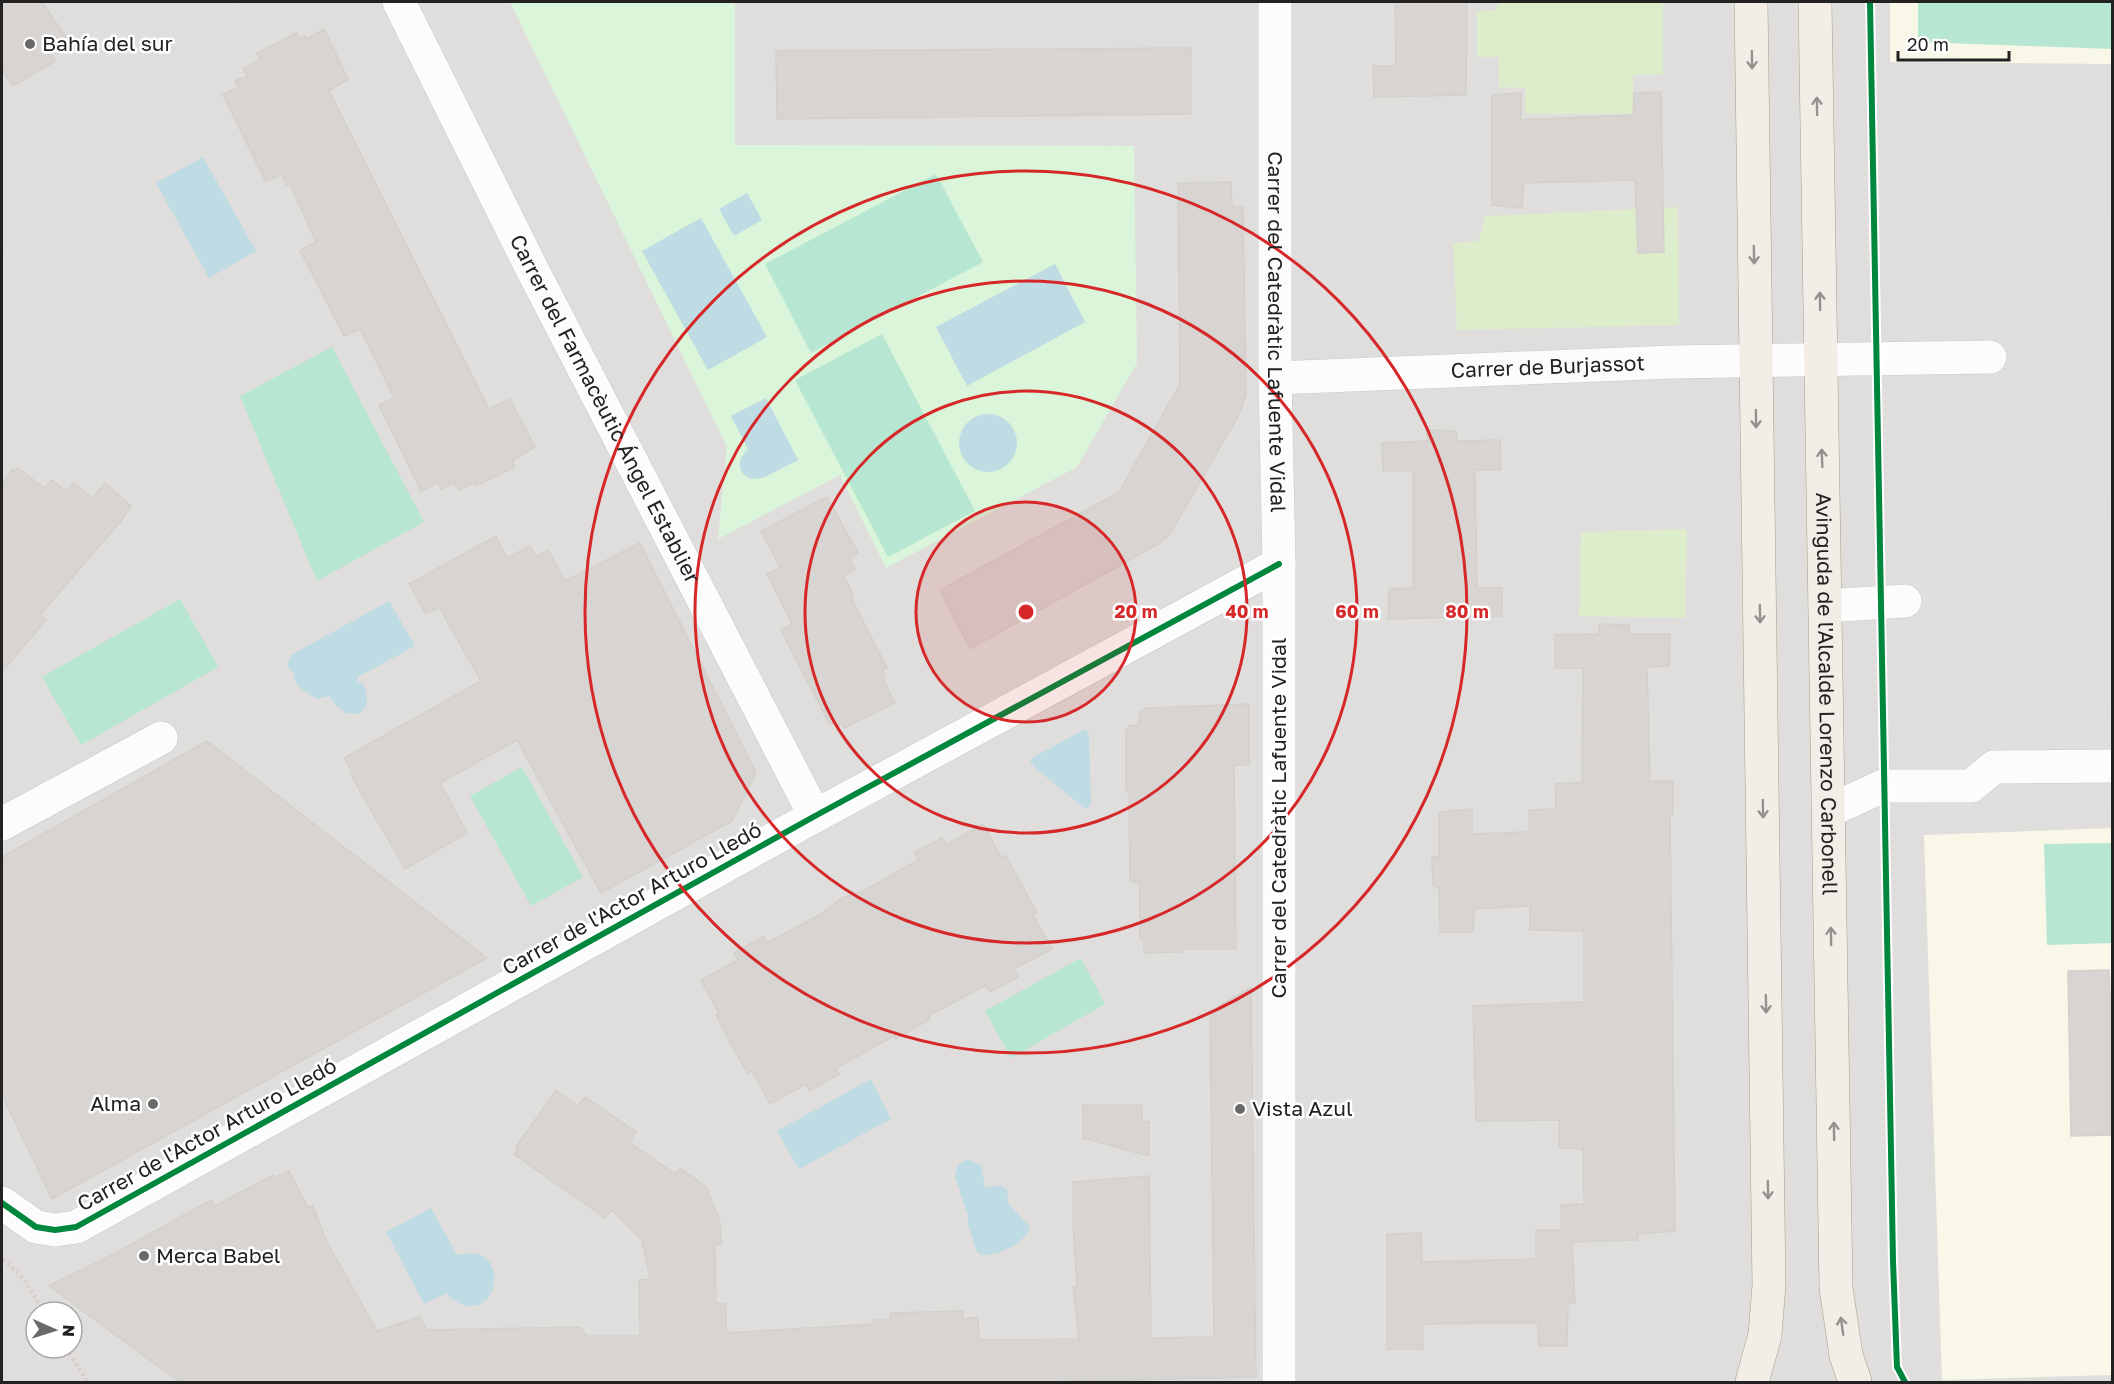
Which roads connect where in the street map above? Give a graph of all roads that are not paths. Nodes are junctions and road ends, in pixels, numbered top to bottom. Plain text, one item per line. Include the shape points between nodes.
1 (399, 2) edge
2 (1275, 2) edge
3 (1751, 2) edge
4 (1815, 2) edge
5 (1990, 357) dead end
6 (1821, 359) junction
7 (1755, 360) junction
8 (1275, 378) junction
9 (1279, 564) junction
10 (1905, 601) dead end
11 (1825, 606) junction
12 (161, 738) dead end
13 (2112, 766) edge
14 (1829, 811) junction
15 (815, 816) junction
16 (2, 824) edge
17 (2, 1203) edge
18 (1279, 1383) edge
19 (1752, 1383) edge
20 (1855, 1383) edge

1 - 15 street, Carrer del Farmacèutic Ángel Establier via 532,269
2 - 8 street, Carrer del Catedràtic Lafuente Vidal
3 -> 7 main road
6 -> 4 main road, Avinguda de l'Alcalde Lorenzo Carbonell
5 - 6 street, Carrer de Burjassot
6 - 7 street, Carrer de Burjassot
11 -> 6 main road, Avinguda de l'Alcalde Lorenzo Carbonell
7 - 8 street, Carrer de Burjassot
7 -> 19 main road via 1769,1286 1765,1335
8 - 9 street, Carrer del Catedràtic Lafuente Vidal
9 - 15 street, Carrer de l'Actor Arturo Lledó
9 - 18 street, Carrer del Catedràtic Lafuente Vidal
10 - 11 street
11 - 14 main road, Avinguda de l'Alcalde Lorenzo Carbonell
12 - 16 street
13 - 14 street via 1994,767 1971,786 1883,786
20 -> 14 main road, Avinguda de l'Alcalde Lorenzo Carbonell via 1846,1355 1836,1288
15 - 17 street, Carrer de l'Actor Arturo Lledó via 76,1227 36,1227

